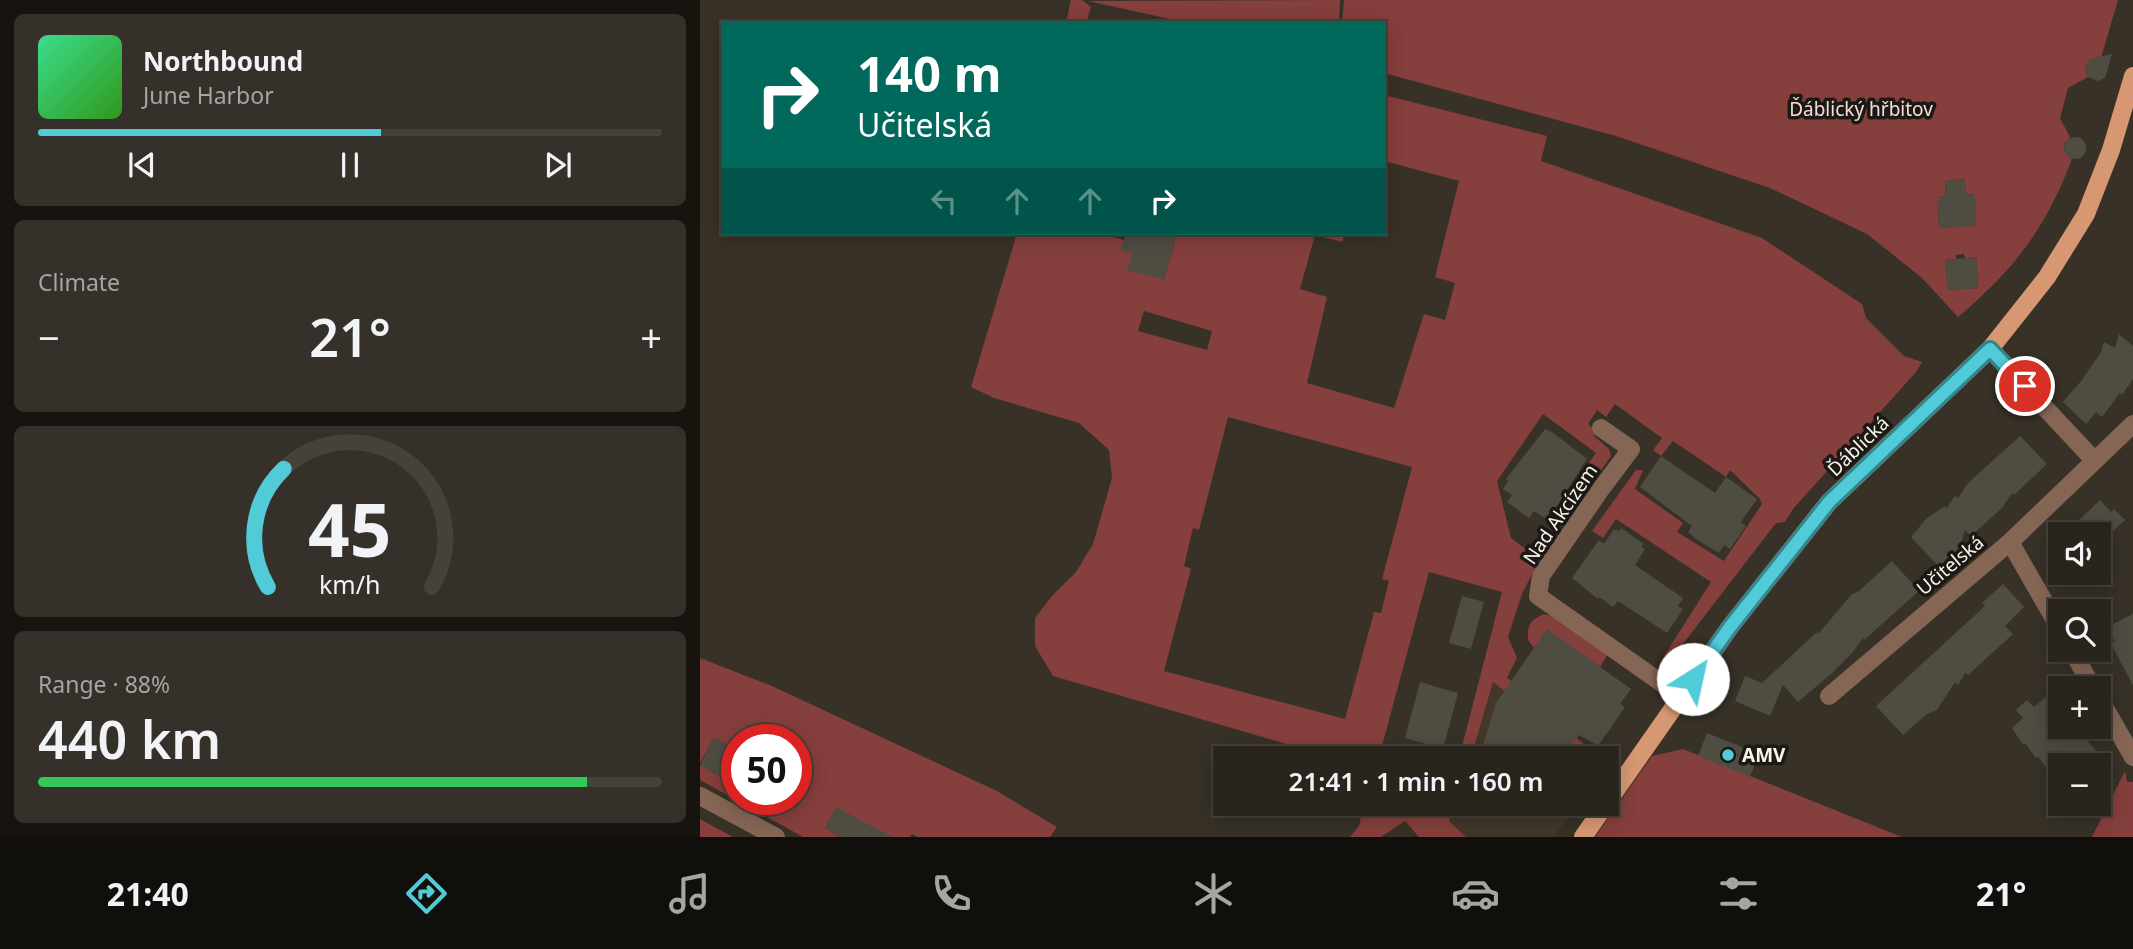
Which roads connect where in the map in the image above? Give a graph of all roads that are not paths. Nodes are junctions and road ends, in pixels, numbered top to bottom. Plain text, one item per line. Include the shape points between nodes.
1 (2133, 76) edge
2 (1990, 349) junction
3 (2133, 424) edge
4 (1601, 428) dead end
5 (2093, 459) junction
6 (2010, 542) junction
7 (2048, 608) edge
8 (1680, 696) junction
9 (1829, 696) dead end
10 (2111, 719) edge
11 (2133, 757) edge
12 (700, 796) edge
13 (776, 837) edge
14 (1583, 837) edge

1 - 2 main road, Ďáblická via 2086,214 2047,277
2 - 5 street
2 - 8 main road, Ďáblická via 1829,502
3 - 5 street, Učitelská
4 - 8 street, Nad Akcízem via 1631,449 1541,576 1538,596
5 - 6 street, Učitelská
6 - 7 street
6 - 9 street, Učitelská
8 - 14 main road, Ďáblická
10 - 11 street
12 - 13 street

